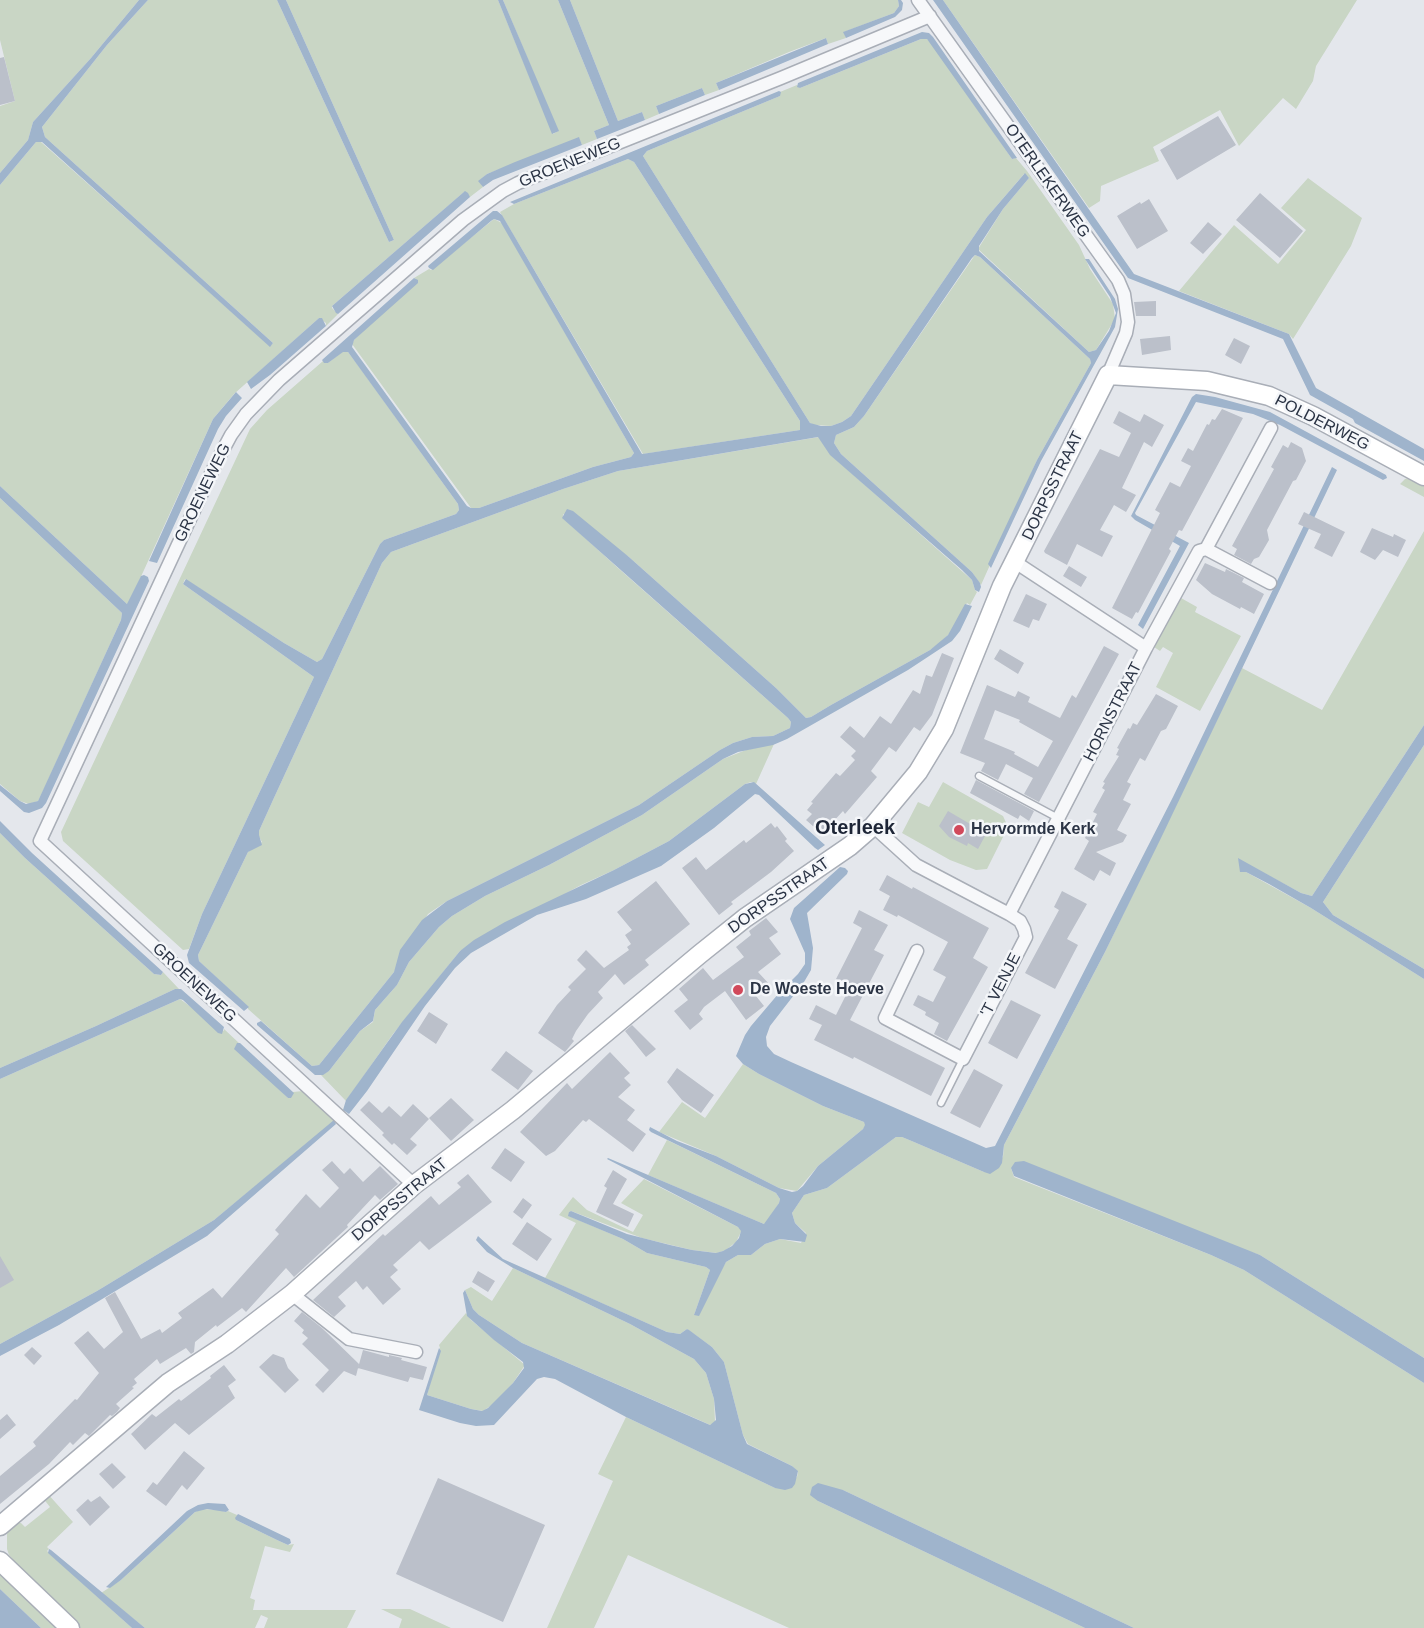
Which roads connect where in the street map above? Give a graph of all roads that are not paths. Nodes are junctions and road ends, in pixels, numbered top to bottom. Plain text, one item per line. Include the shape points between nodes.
1 (918, 0) edge
2 (930, 16) junction
3 (1108, 375) junction
4 (1271, 428) dead end
5 (1424, 476) edge
6 (1206, 549) junction
7 (1015, 562) junction
8 (1270, 583) dead end
9 (1146, 648) junction
10 (979, 776) dead end
11 (1058, 818) junction
12 (873, 826) junction
13 (1009, 914) junction
14 (917, 951) dead end
15 (963, 1059) junction
16 (941, 1102) dead end
17 (414, 1185) junction
18 (292, 1294) junction
19 (416, 1352) dead end
20 (0, 1526) edge
21 (0, 1561) edge
22 (70, 1628) edge

1 - 2 street, OTERLEKERWEG
2 - 3 street, OTERLEKERWEG via 1118,280 1128,322
2 - 17 street, GROENEWEG via 503,191 463,220 279,380 246,414 216,463 40,841
3 - 5 street, POLDERWEG via 1207,381 1269,396
3 - 7 street, DORPSSTRAAT
4 - 6 street
6 - 8 street
6 - 9 street via 1199,551
7 - 9 street, HORNSTRAAT
7 - 12 street, DORPSSTRAAT via 944,729 918,772
9 - 11 street, HORNSTRAAT
10 - 11 lane
11 - 13 street, HORNSTRAAT
12 - 13 street, 'T VENJE via 916,865
12 - 17 street, DORPSSTRAAT via 745,918 513,1110
13 - 15 street, 'T VENJE via 1020,921 1026,937
14 - 15 street via 885,1018
15 - 16 lane
17 - 18 street, DORPSSTRAAT
18 - 19 street via 349,1339
18 - 20 street, DORPSSTRAAT via 168,1383
21 - 22 street

